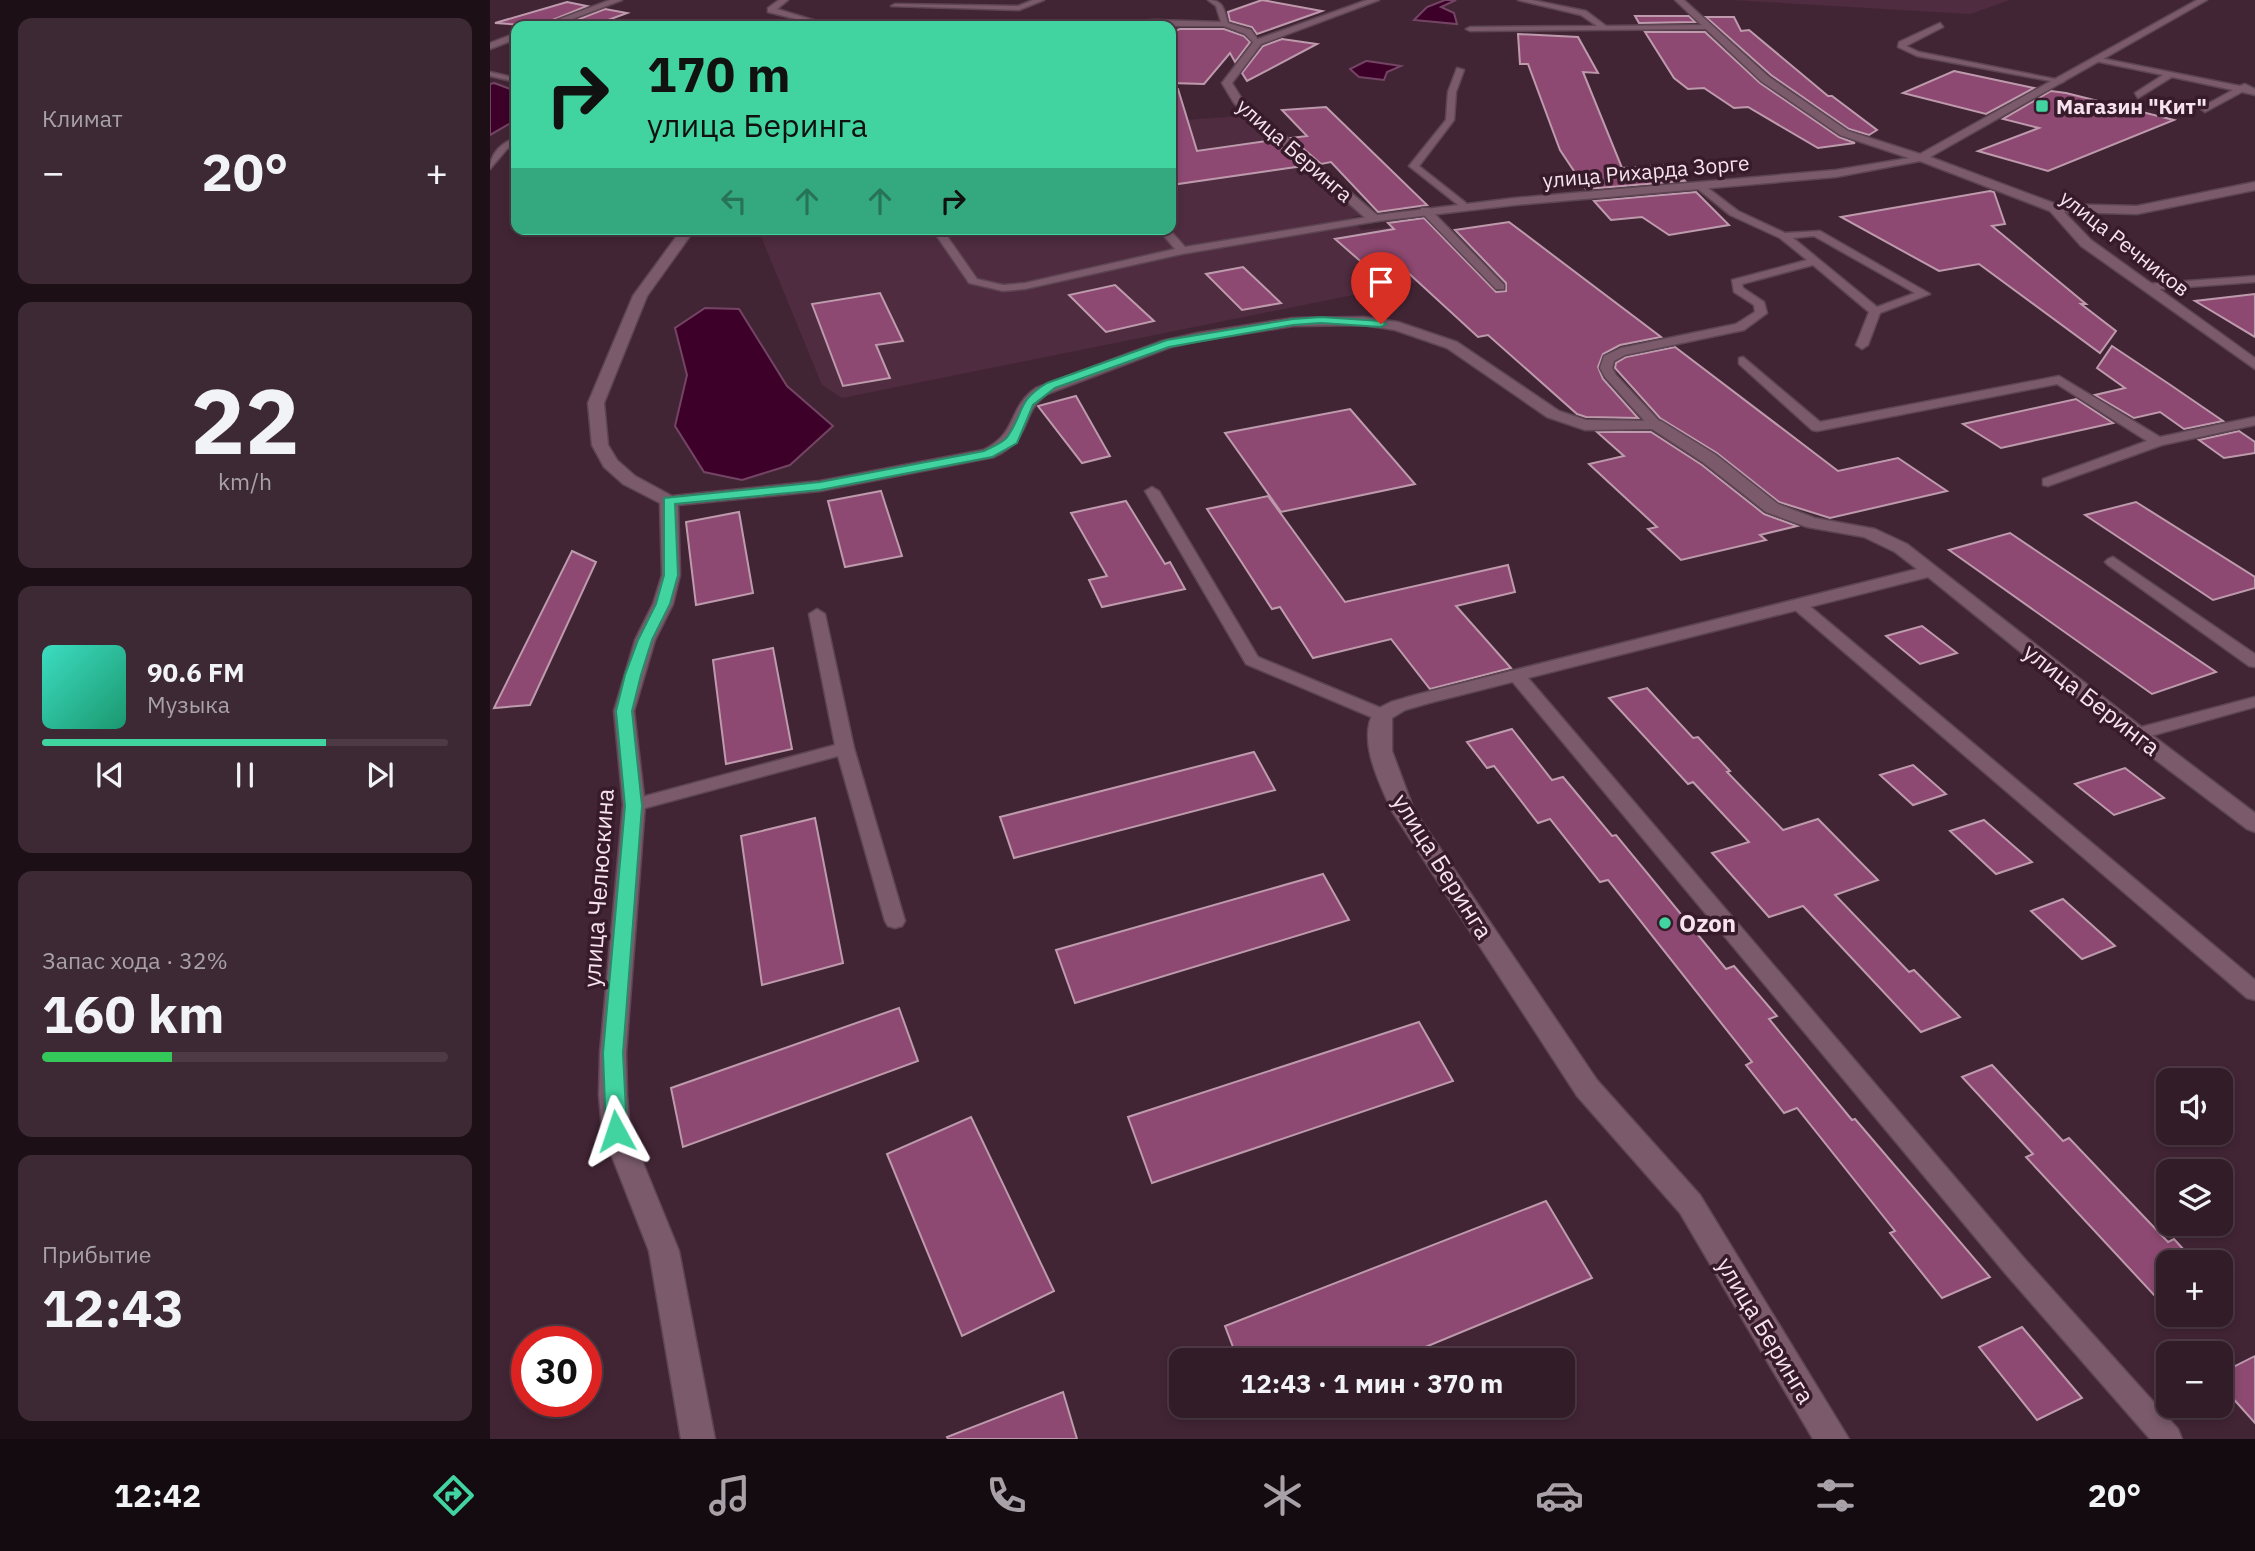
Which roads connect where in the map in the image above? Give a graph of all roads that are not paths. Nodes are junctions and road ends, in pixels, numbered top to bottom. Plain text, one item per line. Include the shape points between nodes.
1 (618, 0) edge
2 (784, 0) edge
3 (1040, 0) edge
4 (1212, 0) edge
5 (1375, 0) edge
6 (1522, 0) edge
7 (1679, 0) edge
8 (2203, 0) edge
9 (895, 6) dead end
10 (560, 21) edge
11 (812, 21) edge
12 (1176, 23) edge
13 (1225, 24) junction
14 (1940, 25) dead end
15 (1602, 26) junction
16 (1707, 27) junction
17 (1470, 29) dead end
18 (511, 38) edge
19 (1258, 41) junction
20 (490, 46) edge
21 (2098, 59) junction
22 (1460, 70) dead end
23 (490, 74) edge
24 (2169, 75) junction
25 (511, 79) edge
26 (2061, 81) junction
27 (2255, 81) edge
28 (2242, 89) junction
29 (2255, 92) edge
30 (2138, 95) dead end
31 (2205, 109) dead end
32 (511, 143) edge
33 (1920, 158) junction
34 (490, 166) edge
35 (2255, 186) edge
36 (1701, 187) junction
37 (1462, 205) junction
38 (2054, 208) junction
39 (1425, 210) junction
40 (1374, 219) junction
41 (685, 235) edge
42 (941, 235) edge
43 (1168, 235) edge
44 (1784, 236) junction
45 (1182, 251) junction
46 (1817, 261) junction
47 (2255, 279) edge
48 (1500, 287) dead end
49 (2147, 288) junction
50 (1875, 311) junction
51 (1862, 345) dead end
52 (1743, 361) dead end
53 (2255, 365) edge
54 (2255, 421) edge
55 (1654, 424) junction
56 (2158, 442) junction
57 (2048, 482) dead end
58 (1152, 491) dead end
59 (669, 501) junction
60 (2113, 562) dead end
61 (1931, 571) junction
62 (1800, 606) junction
63 (817, 614) dead end
64 (2255, 663) edge
65 (1517, 676) junction
66 (2255, 702) edge
67 (1382, 715) junction
68 (2136, 734) junction
69 (845, 748) junction
70 (634, 806) junction
71 (2255, 824) edge
72 (895, 921) dead end
73 (2255, 992) edge
74 (698, 1439) edge
75 (1832, 1439) edge
76 (2168, 1439) edge

1 - 10 street
2 - 11 lane via 771,10
3 - 9 lane via 1019,8
4 - 13 lane via 1219,5
5 - 19 street
6 - 15 lane via 1583,13
7 - 16 street
8 - 21 street, улица Рихарда Зорге
12 - 13 lane
13 - 19 lane
14 - 26 lane via 1902,47 1917,54
15 - 16 lane
15 - 17 lane
16 - 33 street via 1780,91 1844,133
18 - 20 street
19 - 40 street, улица Беринга via 1231,76 1229,89 1238,102
21 - 24 lane
21 - 26 street, улица Рихарда Зорге
22 - 37 lane via 1452,92 1450,120 1414,166
23 - 25 lane
24 - 28 lane
24 - 30 lane
26 - 33 street, улица Рихарда Зорге
27 - 28 lane
28 - 29 lane
28 - 31 lane
32 - 34 lane
33 - 36 street, улица Рихарда Зорге via 1838,173
33 - 38 street, улица Речников
35 - 38 street via 2137,210
36 - 37 street, улица Рихарда Зорге
36 - 44 lane via 1734,214
37 - 39 street, улица Рихарда Зорге
38 - 49 street, улица Речников via 2087,243
39 - 40 street, улица Рихарда Зорге
39 - 48 lane
40 - 45 lane
41 - 59 street via 640,296 596,402 600,445 610,464
42 - 45 lane via 973,281 1003,288
43 - 45 lane
44 - 46 lane
44 - 50 lane via 1816,233 1924,293
46 - 50 lane
46 - 55 lane via 1737,282 1738,290 1760,304 1761,313 1740,327 1621,352 1608,359 1611,377
47 - 49 lane
49 - 53 street, улица Речников
50 - 51 lane
52 - 56 lane via 1817,427 2059,380
54 - 56 lane
55 - 59 street via 1605,426 1566,421 1452,345 1398,326 1364,321 1293,322 1167,344 1051,386 1028,404 1013,440 988,454 820,486
55 - 61 street, улица Беринга via 1710,459 1772,508 1813,523 1869,533 1901,548
56 - 57 lane
58 - 67 lane via 1252,660
59 - 70 street, улица Челюскина via 671,575 624,711
60 - 64 lane
61 - 62 street
61 - 68 street, улица Беринга
62 - 65 street
62 - 73 lane
63 - 69 lane
65 - 67 street via 1422,699
65 - 76 lane via 2014,1265
66 - 68 lane
67 - 75 street, улица Беринга via 1378,729 1387,773 1403,811 1587,1088 1690,1204
68 - 71 street, улица Беринга
69 - 70 lane
69 - 72 lane
70 - 74 street, улица Челюскина via 613,1053 616,1131 664,1251

